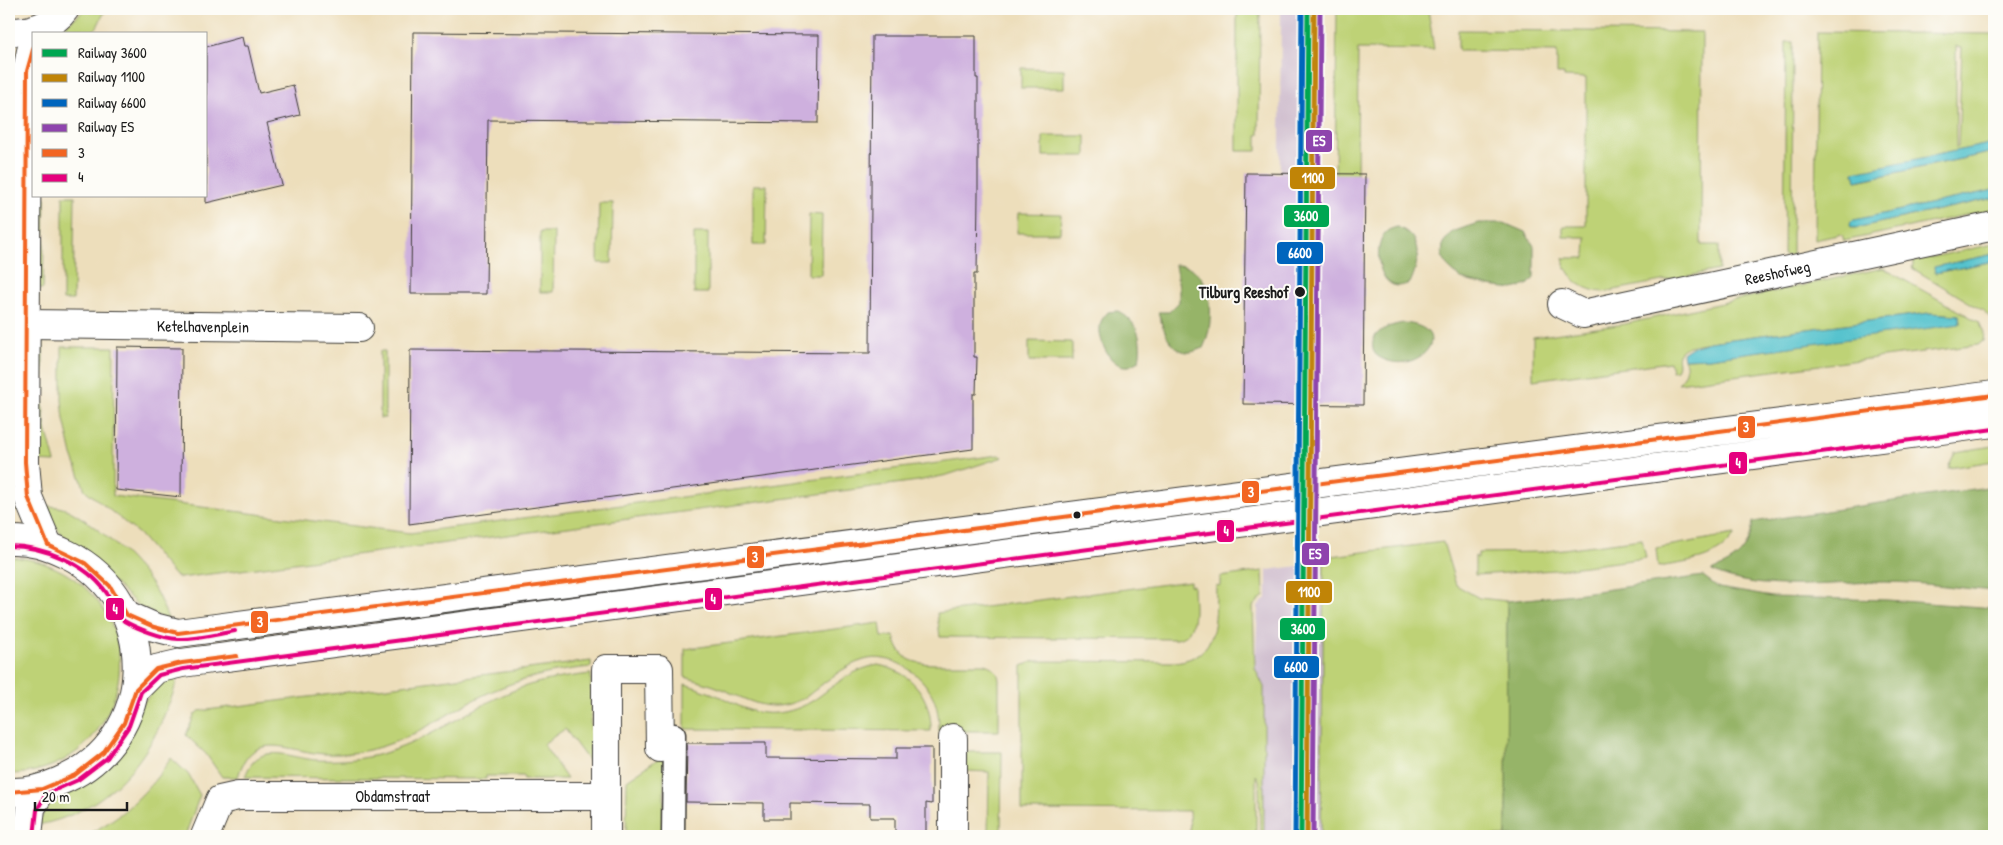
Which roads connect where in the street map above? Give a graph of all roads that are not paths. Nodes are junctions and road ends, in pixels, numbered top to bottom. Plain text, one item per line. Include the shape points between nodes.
1 (65, 9) edge
2 (9, 32) edge
3 (41, 32) edge
4 (32, 34) edge
5 (32, 49) edge
6 (32, 198) edge
7 (32, 198) edge
8 (1994, 226) edge
9 (1562, 304) dead end
10 (37, 324) junction
11 (359, 328) dead end
12 (1994, 395) edge
13 (1994, 423) edge
14 (9, 540) edge
15 (48, 545) junction
16 (127, 615) junction
17 (136, 689) junction
18 (953, 738) dead end
19 (667, 742) joint
20 (42, 789) junction
21 (9, 792) edge
22 (606, 796) junction
23 (28, 836) edge
24 (205, 836) edge
25 (606, 836) edge
26 (673, 836) edge
27 (953, 836) edge

1 - 3 street
2 - 4 street
5 - 7 street via 27,71
6 - 10 street
8 - 9 street, Reeshofweg via 1583,314
10 - 11 street, Ketelhavenplein
10 - 15 street via 26,471 28,497
12 - 16 street via 178,633
13 - 17 street via 182,663 156,669
14 - 15 street
15 - 16 street via 85,563 110,586
16 - 17 street via 137,651
17 - 20 street via 124,723 103,753 75,775
18 - 27 street
19 - 22 street via 659,669 606,669
19 - 26 street
20 - 21 street
20 - 23 street via 31,808
22 - 24 street, Obdamstraat via 238,796 220,800
22 - 25 street

